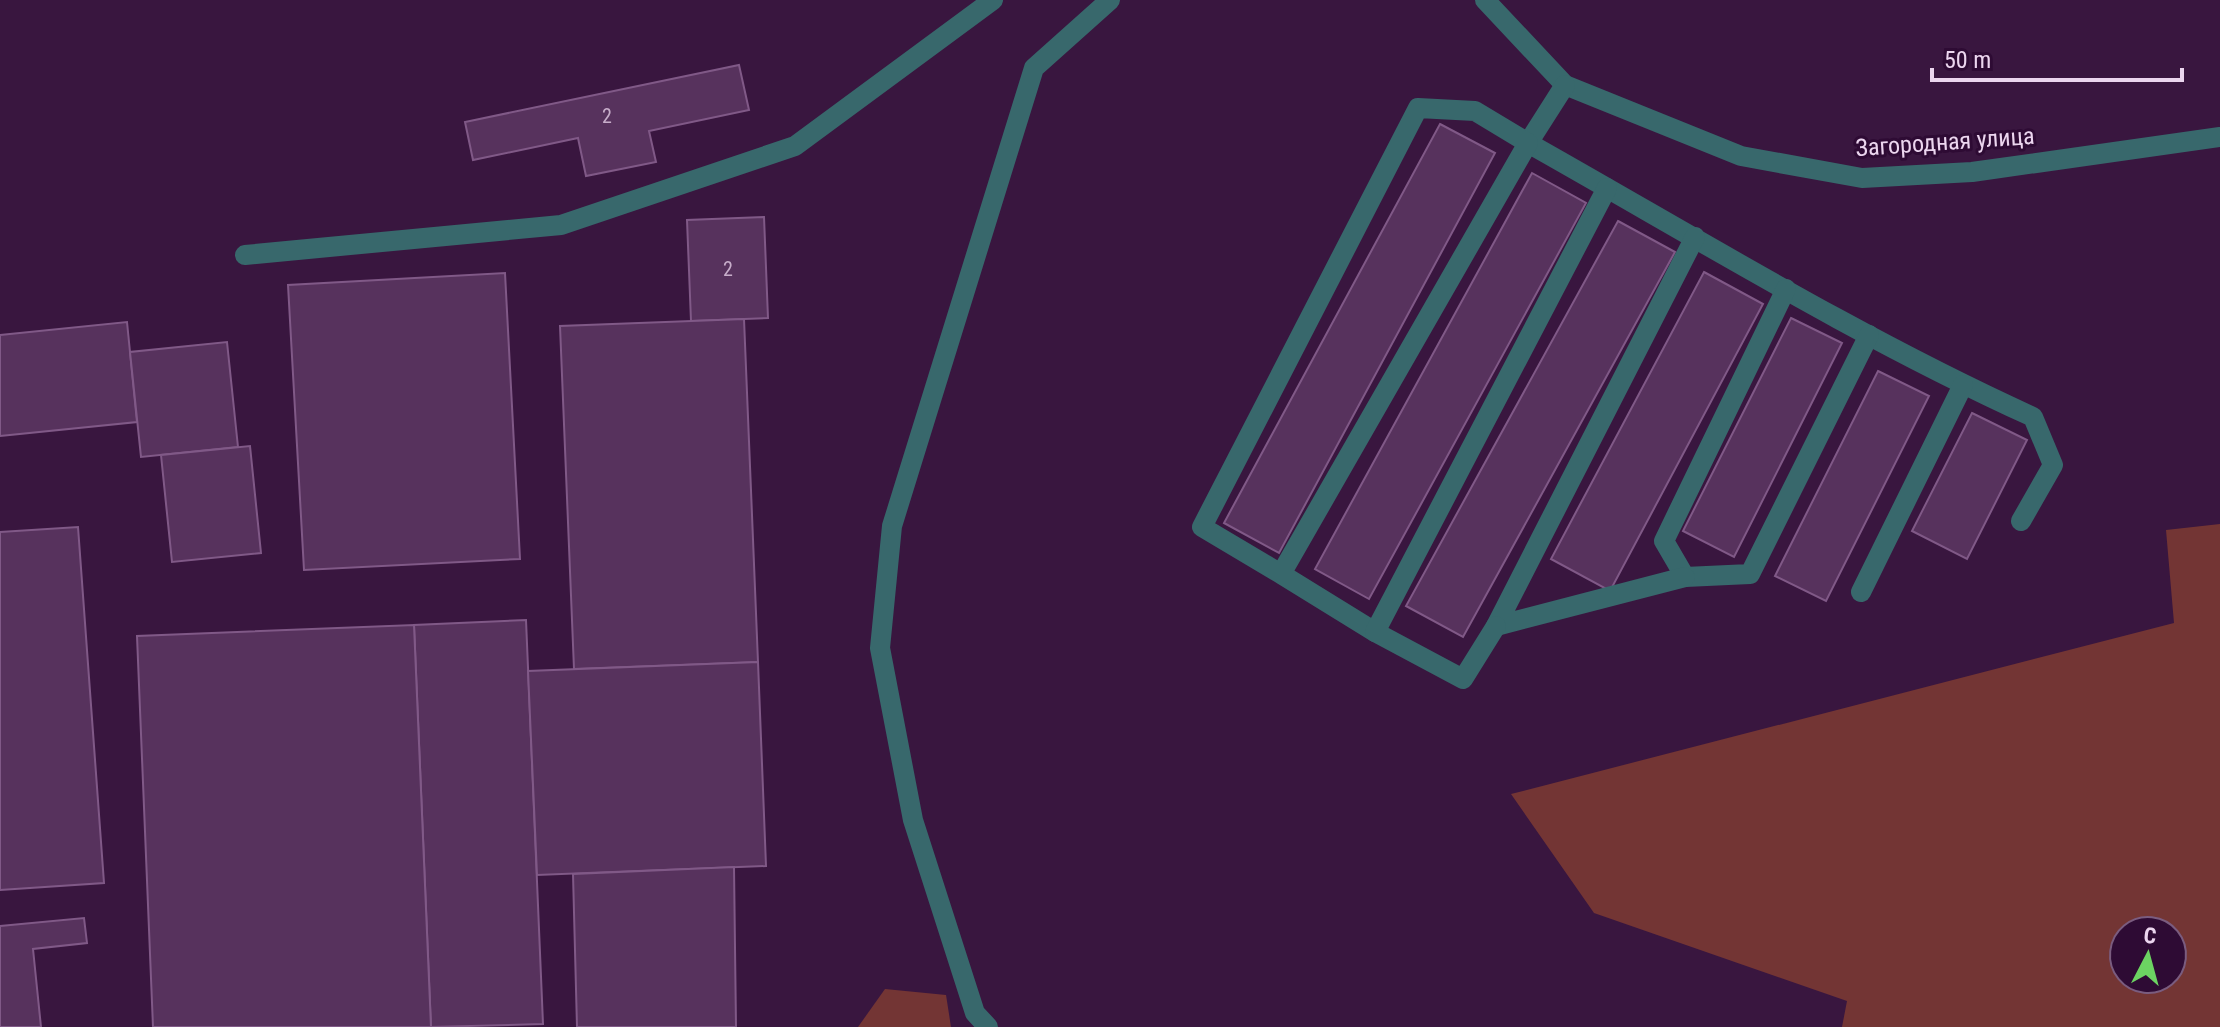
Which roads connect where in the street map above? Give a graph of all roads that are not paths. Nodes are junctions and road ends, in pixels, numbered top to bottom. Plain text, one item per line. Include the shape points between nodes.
1 (993, 0) edge
2 (1110, 0) edge
3 (1485, 0) edge
4 (1565, 85) junction
5 (2220, 137) edge
6 (1528, 143) junction
7 (1607, 188) junction
8 (1695, 237) junction
9 (245, 255) dead end
10 (1786, 289) junction
11 (1869, 335) junction
12 (1963, 385) junction
13 (2021, 521) dead end
14 (1281, 574) junction
15 (1685, 577) junction
16 (1861, 592) dead end
17 (1496, 626) junction
18 (1375, 632) junction
19 (981, 1020) edge
20 (998, 1027) edge

1 - 9 lane via 795,146 561,225
2 - 19 lane via 1034,68 892,526 880,648 913,820
3 - 4 lane, Загородная улица
4 - 5 lane, Загородная улица via 1741,156 1862,178 1972,172
4 - 6 lane
6 - 7 lane
6 - 14 lane
6 - 14 lane via 1475,111 1418,108 1202,527
7 - 8 lane
7 - 18 lane
8 - 10 lane
8 - 17 lane
10 - 11 lane
10 - 15 lane via 1664,541
11 - 12 lane
11 - 15 lane via 1750,574
12 - 13 lane via 2033,417 2053,465
12 - 16 lane
14 - 18 lane
15 - 17 lane
17 - 18 lane via 1463,679
19 - 20 lane

